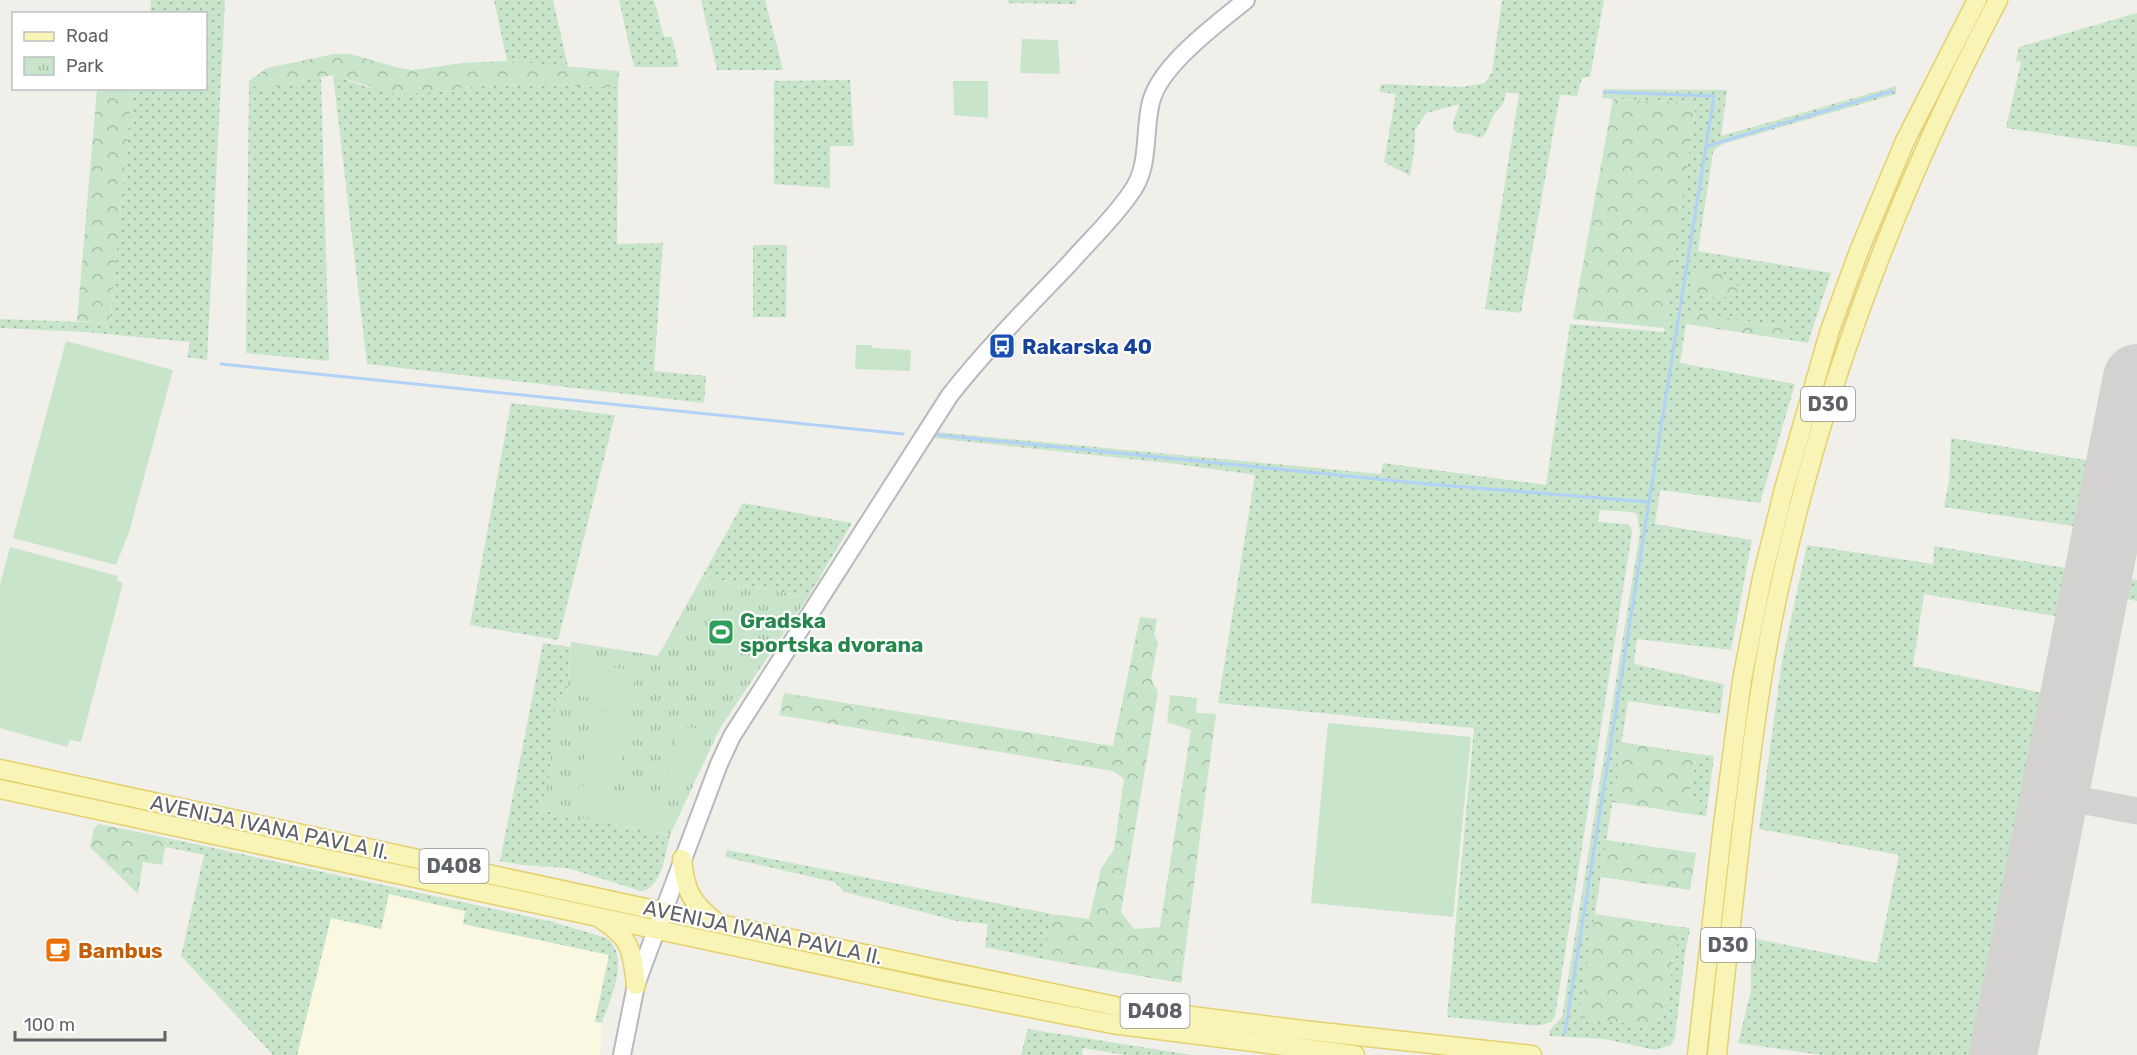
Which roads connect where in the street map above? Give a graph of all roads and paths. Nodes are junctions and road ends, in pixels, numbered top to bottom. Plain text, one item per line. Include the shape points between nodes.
1 (1246, 0) edge
2 (1977, 0) edge
3 (1998, 0) edge
4 (0, 769) edge
5 (0, 789) edge
6 (682, 859) junction
7 (592, 915) junction
8 (659, 920) junction
9 (720, 924) junction
10 (636, 985) junction
11 (1702, 1007) junction
12 (622, 1055) edge
13 (1355, 1055) edge
14 (1532, 1055) edge
15 (1682, 1055) edge
16 (1697, 1055) edge
17 (1717, 1055) edge

1 - 6 main road via 1164,75 1151,100 1144,164 1131,194 967,374 938,413 732,736
2 - 11 main road, D30 via 1905,141 1859,251 1830,330 1784,489 1742,680
3 - 17 main road, D30 via 1938,120 1868,284 1804,485 1778,591 1748,769
4 - 8 main road, AVENIJA IVANA PAVLA II. / D408
5 - 7 main road, AVENIJA IVANA PAVLA II. / D408
6 - 8 main road
6 - 9 main road via 692,898
7 - 8 main road, AVENIJA IVANA PAVLA II. / D408
7 - 10 main road via 627,941
8 - 9 main road, AVENIJA IVANA PAVLA II. / D408
8 - 10 main road
8 - 13 main road, AVENIJA IVANA PAVLA II. / D408 via 934,989 1112,1024
9 - 14 main road, AVENIJA IVANA PAVLA II. / D408 via 1120,1007
10 - 12 main road
11 - 15 main road via 1694,1018
11 - 16 main road, D30

